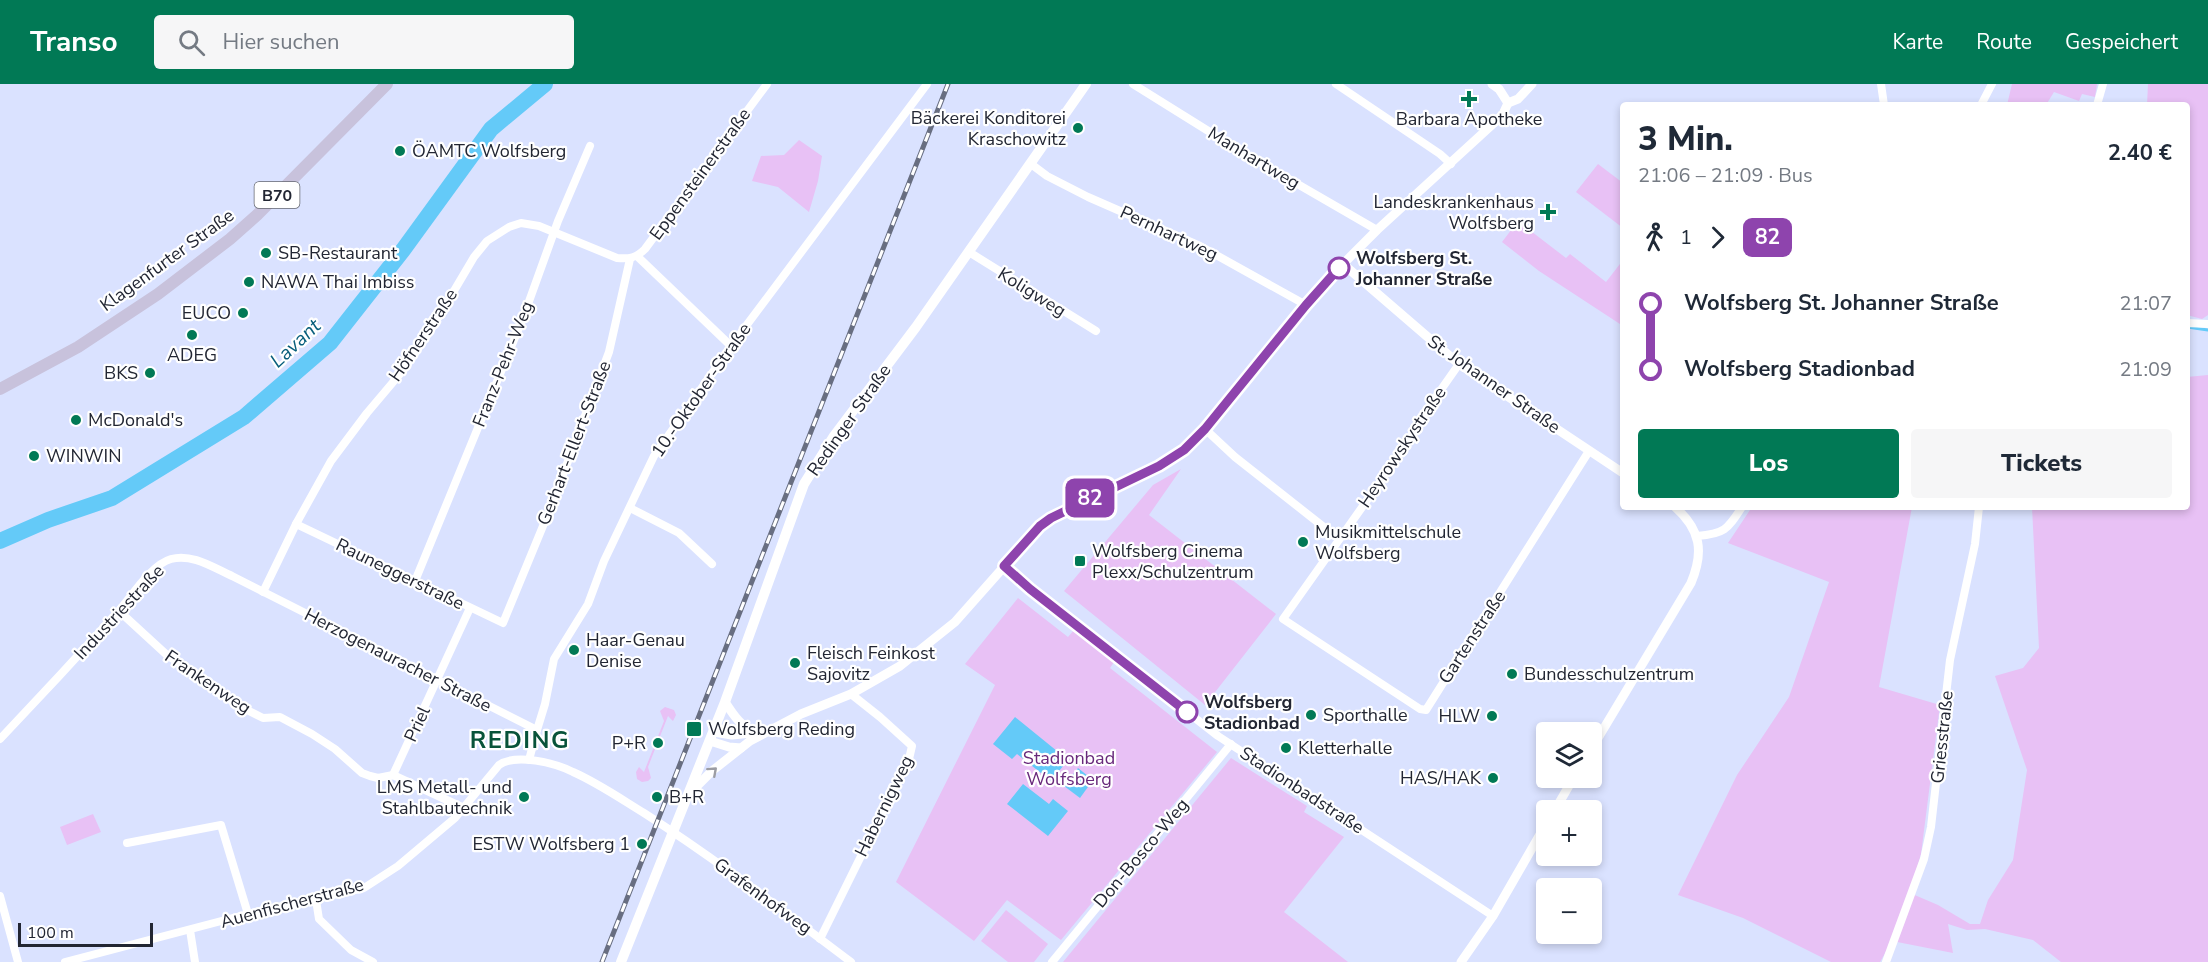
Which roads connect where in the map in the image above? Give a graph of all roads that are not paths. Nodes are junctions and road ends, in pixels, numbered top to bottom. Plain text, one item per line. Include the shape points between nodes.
1 (387, 84) edge
2 (767, 84) edge
3 (927, 84) edge
4 (1086, 84) edge
5 (1133, 84) edge
6 (1336, 84) edge
7 (1492, 84) edge
8 (1532, 84) edge
9 (1881, 84) edge
10 (1992, 84) edge
11 (2103, 84) edge
12 (1884, 102) edge
13 (1983, 102) edge
14 (2098, 102) edge
15 (1508, 103) junction
16 (590, 146) dead end
17 (1031, 164) junction
18 (1451, 164) junction
19 (1377, 230) junction
20 (554, 233) junction
21 (969, 252) junction
22 (634, 258) junction
23 (1342, 264) junction
24 (1306, 305) junction
25 (2190, 323) edge
26 (2208, 324) edge
27 (1096, 331) dead end
28 (730, 346) junction
29 (1459, 364) junction
30 (0, 388) edge
31 (1205, 429) junction
32 (1589, 451) junction
33 (1620, 471) edge
34 (630, 507) junction
35 (1678, 510) edge
36 (1740, 510) edge
37 (1978, 510) edge
38 (296, 524) junction
39 (1697, 536) junction
40 (1339, 539) junction
41 (712, 564) dead end
42 (1004, 566) junction
43 (415, 581) junction
44 (263, 592) junction
45 (470, 608) junction
46 (118, 611) junction
47 (1283, 619) joint
48 (503, 623) joint
49 (438, 680) junction
50 (851, 694) junction
51 (725, 702) junction
52 (537, 730) junction
53 (770, 730) junction
54 (1602, 731) edge
55 (755, 733) junction
56 (712, 737) junction
57 (0, 739) edge
58 (1231, 744) junction
59 (741, 748) junction
60 (529, 760) junction
61 (393, 775) junction
62 (687, 796) junction
63 (464, 808) junction
64 (673, 831) junction
65 (1536, 841) edge
66 (127, 843) dead end
67 (0, 896) edge
68 (316, 900) junction
69 (248, 914) junction
70 (1493, 916) junction
71 (190, 930) junction
72 (820, 939) junction
73 (18, 962) edge
74 (65, 962) edge
75 (195, 962) edge
76 (373, 962) edge
77 (621, 962) edge
78 (852, 962) edge
79 (1052, 962) edge
80 (1461, 962) edge
81 (1886, 962) edge

1 - 30 main road, Klagenfurter Straße / B70 via 230,239 158,294 78,346
2 - 22 street, Eppensteinerstraße via 645,249
3 - 28 street, 10.-Oktober-Straße
4 - 17 main road, Redinger Straße
5 - 19 street, Manhartweg
6 - 18 street
7 - 15 street
8 - 15 street via 1518,99
9 - 12 street
10 - 13 street
11 - 14 street
15 - 18 street via 1503,114
16 - 20 street, Franz-Pehr-Weg
17 - 21 main road, Redinger Straße
17 - 24 street, Pernhartweg via 1088,197 1200,246
18 - 19 street
19 - 23 street
20 - 22 street, Höfnerstraße via 617,258
20 - 38 street, Höfnerstraße via 521,223 486,241 405,368 331,461
20 - 43 street, Franz-Pehr-Weg
21 - 27 street, Koligweg
21 - 51 main road, Redinger Straße via 834,436 804,484
22 - 28 street
22 - 48 street, Gerhart-Ellert-Straße via 609,352
23 - 24 street
23 - 29 street, St. Johanner Straße
24 - 31 street
25 - 26 street
28 - 34 street, 10.-Oktober-Straße via 654,456
29 - 32 street, St. Johanner Straße
29 - 40 street, Heyrowskystraße
31 - 40 street
31 - 42 street via 1171,459 1051,518
32 - 33 street, St. Johanner Straße
32 - 47 street, Gartenstraße via 1426,710
34 - 41 street via 680,533
34 - 52 street, 10.-Oktober-Straße via 588,604 554,659
35 - 39 street
36 - 39 street via 1722,532
37 - 81 street, Griesstraße via 1975,544 1950,660 1931,827 1924,859
38 - 43 street, Rauneggerstraße
38 - 44 street, Höfnerstraße
39 - 54 street via 1699,559 1691,583
40 - 47 street, Heyrowskystraße
42 - 50 street via 947,628 900,666
42 - 58 street, Stadionbadstraße
43 - 45 street, Rauneggerstraße
44 - 46 street, Industriestraße via 202,562 175,558 155,570
44 - 49 street, Herzogenauracher Straße
45 - 48 street, Rauneggerstraße
45 - 49 street, Priel
46 - 57 street, Industriestraße
46 - 61 street, Frankenweg via 168,656 227,698 263,718 280,717 312,734 370,776
49 - 52 street, Herzogenauracher Straße
49 - 61 street, Priel
50 - 53 street
50 - 72 street, Habernigweg via 912,746
51 - 55 street via 745,728
51 - 56 main road, Redinger Straße
52 - 60 street
53 - 55 street
53 - 59 street
55 - 56 street
56 - 59 street via 729,747
56 - 62 main road, Redinger Straße
58 - 70 street, Stadionbadstraße
58 - 79 street, Don-Bosco-Weg
62 -> 59 street
60 - 63 street, Auenfischerstraße via 502,762
60 - 64 street, Auenfischerstraße via 575,772
61 - 63 street, Frankenweg
62 - 64 main road, Redinger Straße
63 - 68 street, Auenfischerstraße via 398,866 364,888
64 - 72 street, Grafenhofweg
64 - 77 main road, Redinger Straße
65 - 70 street
66 - 69 street via 221,825
67 - 73 street
68 - 69 street, Auenfischerstraße
68 - 76 street via 319,919 351,950
69 - 71 street, Auenfischerstraße
70 - 80 street
71 - 74 street, Auenfischerstraße
71 - 75 street
72 - 78 street, Grafenhofweg

